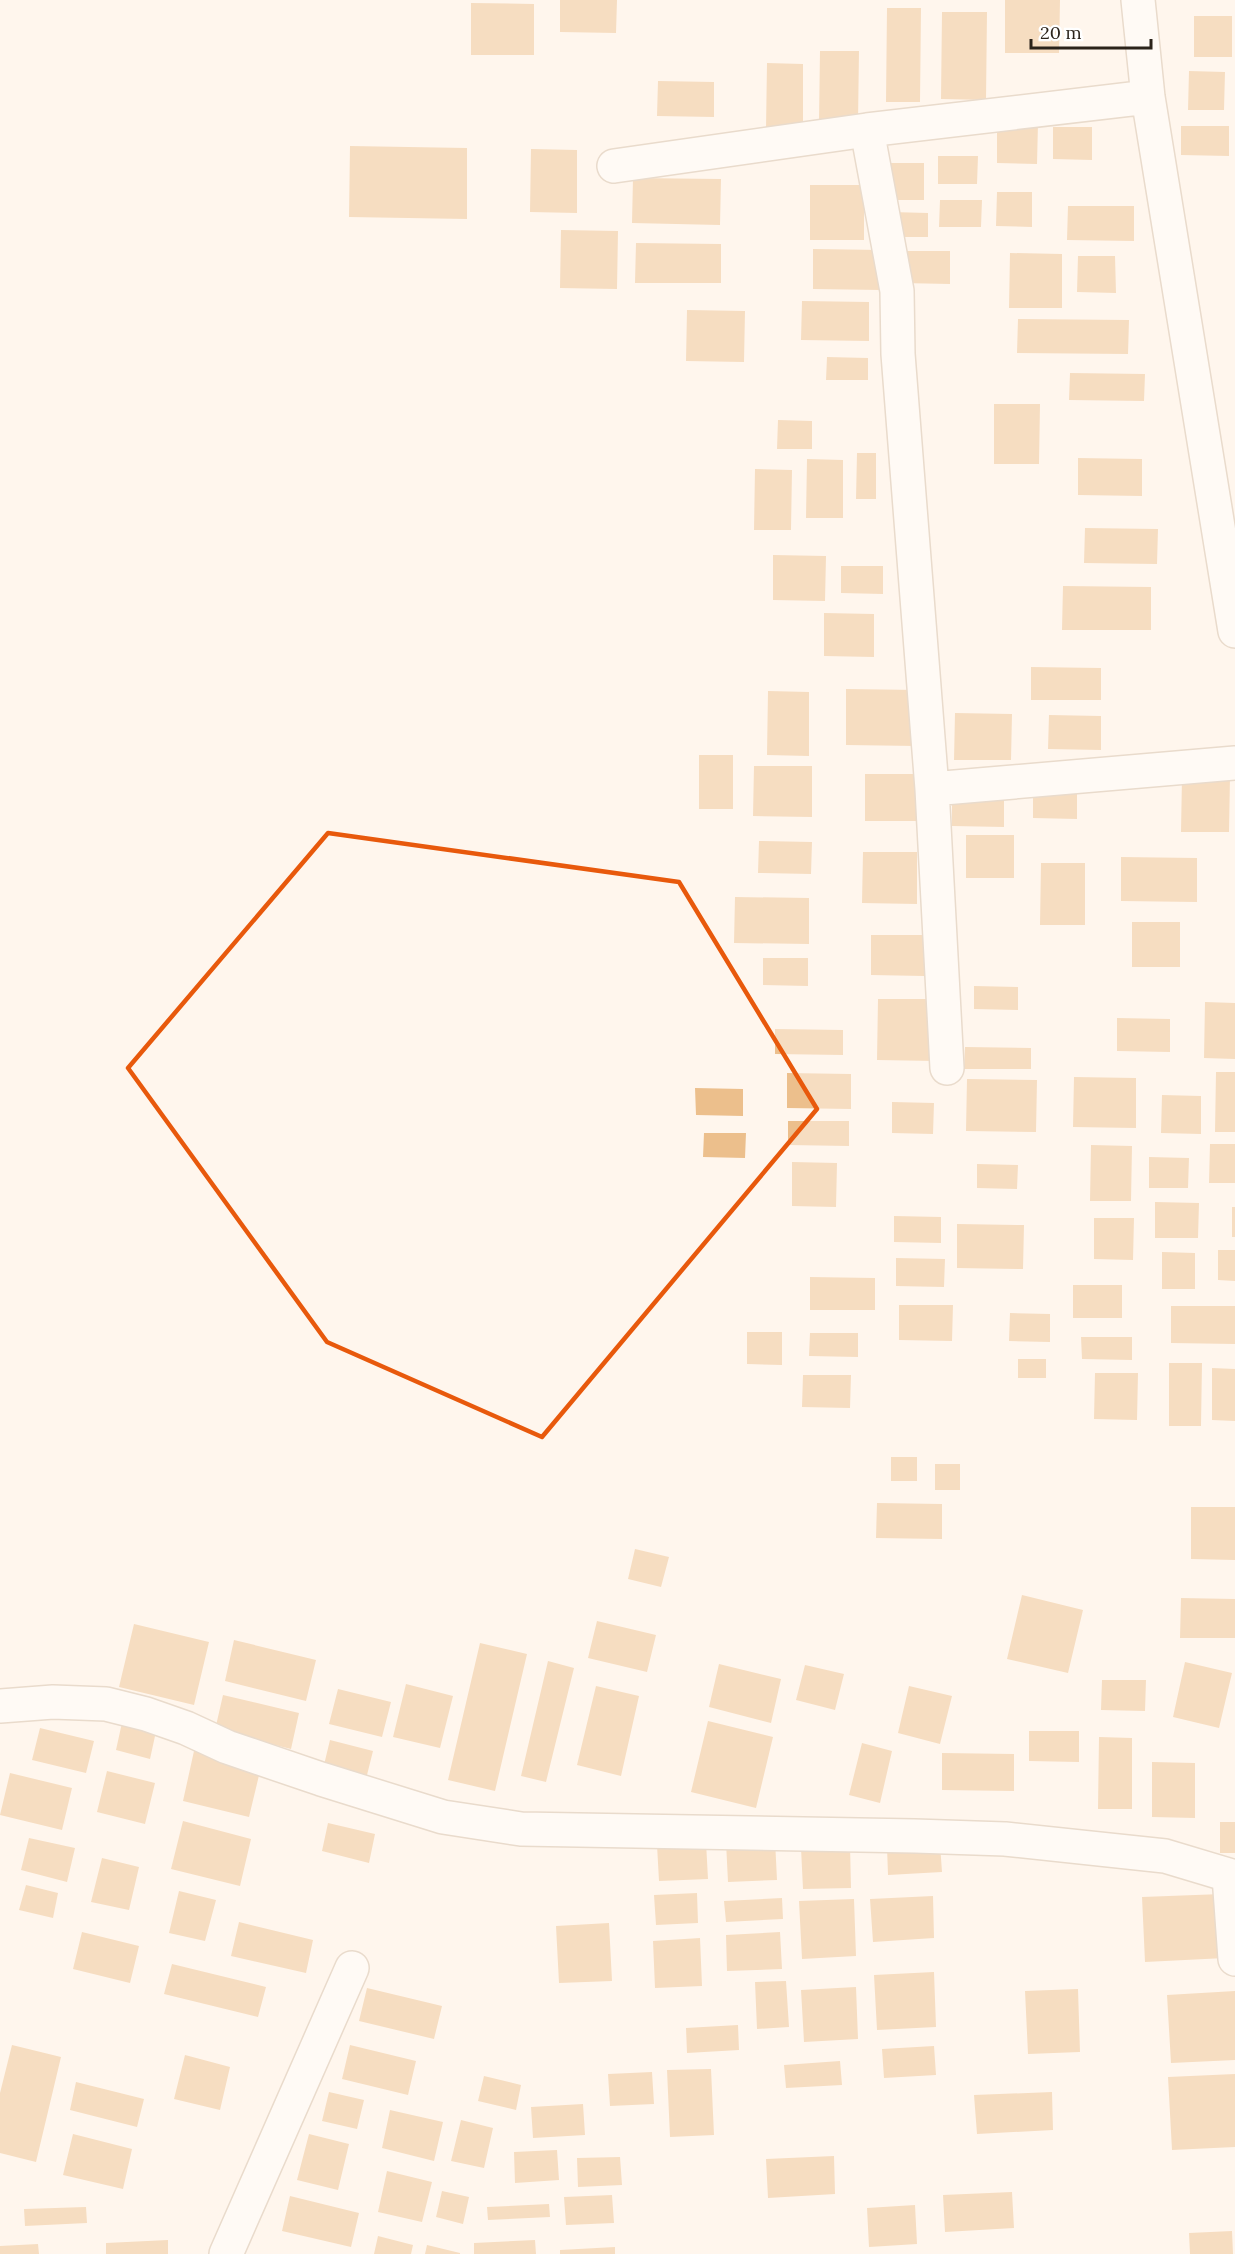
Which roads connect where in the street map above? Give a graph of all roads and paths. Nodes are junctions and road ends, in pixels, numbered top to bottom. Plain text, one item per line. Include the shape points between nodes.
1 (1138, 0) edge
2 (1148, 97) junction
3 (867, 130) junction
4 (614, 166) dead end
5 (1235, 631) edge
6 (1235, 764) edge
7 (932, 789) junction
8 (947, 1068) dead end
9 (0, 1706) edge
10 (1232, 1877) edge
11 (1235, 1959) edge
12 (352, 1968) dead end
13 (226, 2254) edge

1 - 2 street
2 - 3 street
2 - 5 street
3 - 4 street
3 - 7 street via 897,291 898,354
6 - 7 street
7 - 8 street
9 - 10 street via 106,1704 146,1714 227,1747 432,1813 521,1829 1005,1839 1165,1856
10 - 11 street
12 - 13 street

